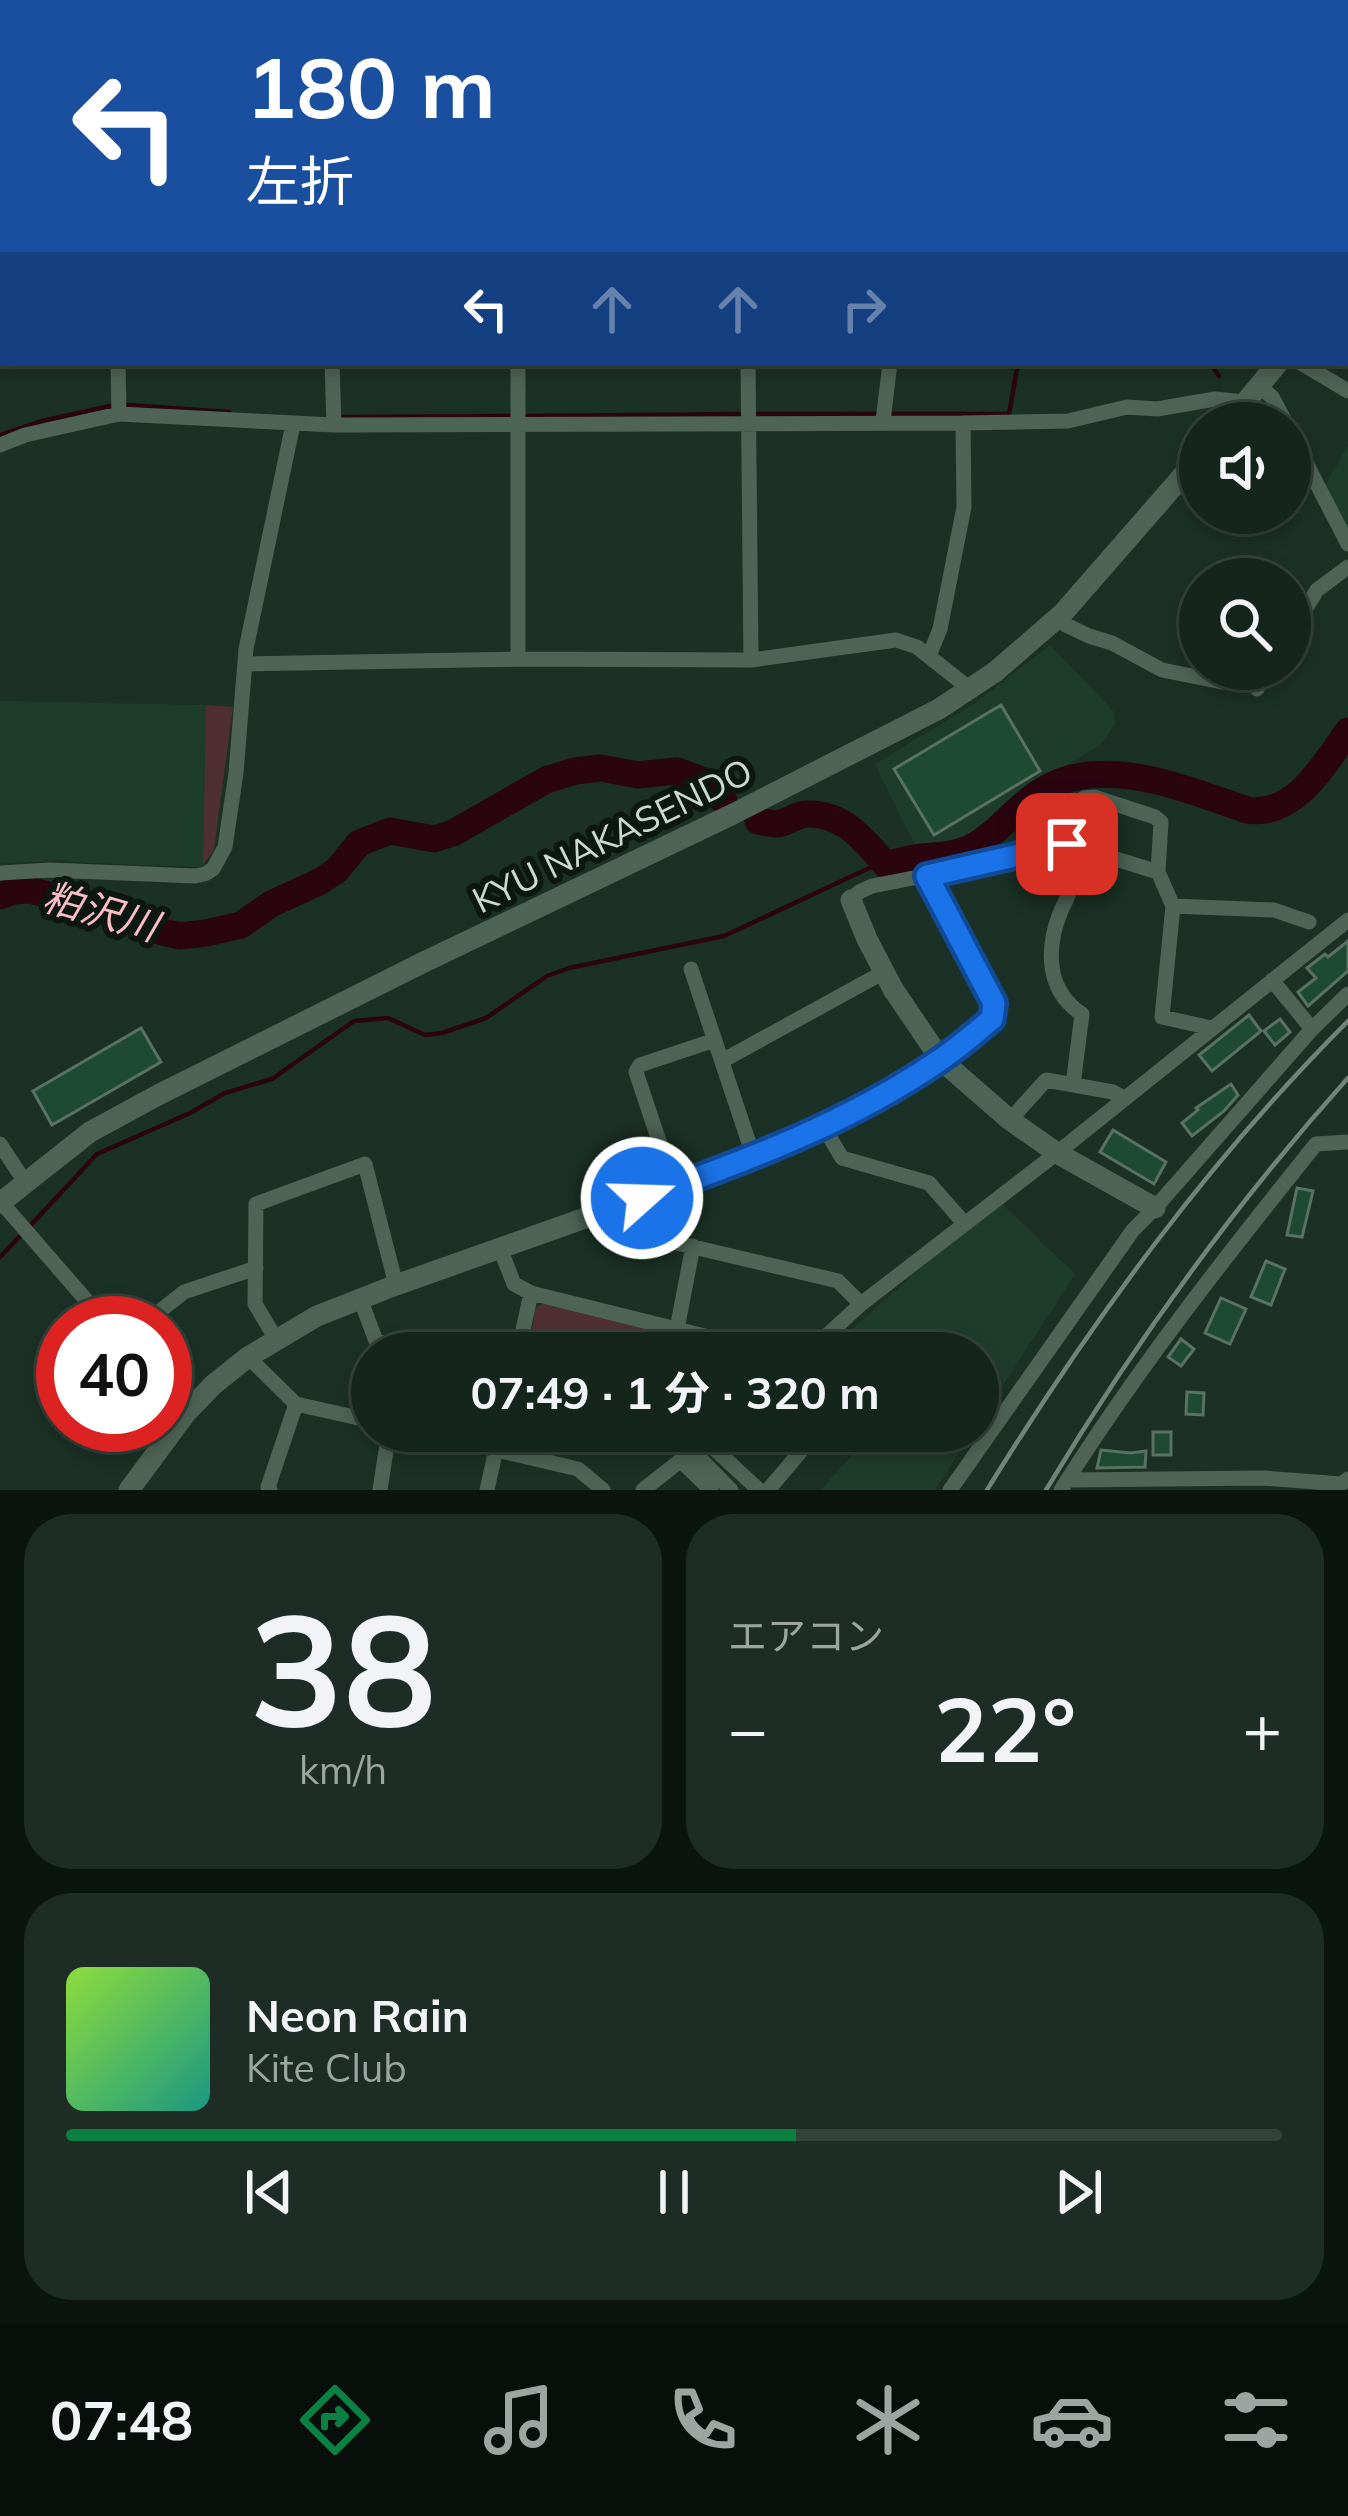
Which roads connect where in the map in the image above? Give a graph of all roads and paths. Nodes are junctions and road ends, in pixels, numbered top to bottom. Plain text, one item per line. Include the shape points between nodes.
1 (118, 366) edge
2 (332, 366) edge
3 (518, 366) edge
4 (748, 366) edge
5 (890, 366) edge
6 (1275, 366) edge
7 (1306, 366) edge
8 (1348, 392) edge
9 (1252, 394) junction
10 (1245, 402) edge
11 (1275, 402) edge
12 (119, 414) junction
13 (749, 422) junction
14 (883, 422) junction
15 (518, 423) junction
16 (963, 423) junction
17 (293, 424) junction
18 (334, 425) junction
19 (0, 445) edge
20 (1311, 473) edge
21 (1179, 481) edge
22 (1348, 544) edge
23 (1348, 567) edge
24 (1311, 600) edge
25 (1060, 616) junction
26 (928, 656) junction
27 (518, 659) junction
28 (751, 660) junction
29 (246, 664) junction
30 (1179, 673) edge
31 (970, 689) junction
32 (1070, 846) junction
33 (1158, 872) junction
34 (0, 873) edge
35 (927, 876) junction
36 (851, 900) joint
37 (1173, 906) junction
38 (1348, 920) edge
39 (1309, 922) dead end
40 (691, 969) dead end
41 (884, 972) junction
42 (1272, 980) junction
43 (1348, 994) edge
44 (1211, 1028) junction
45 (1312, 1029) junction
46 (715, 1040) junction
47 (941, 1060) junction
48 (722, 1061) junction
49 (1073, 1085) junction
50 (1124, 1098) junction
51 (1010, 1120) junction
52 (823, 1126) junction
53 (1348, 1142) edge
54 (0, 1144) edge
55 (1057, 1153) junction
56 (754, 1158) junction
57 (25, 1183) junction
58 (674, 1186) junction
59 (642, 1198) junction
60 (1, 1202) edge
61 (1155, 1208) junction
62 (964, 1223) junction
63 (693, 1246) junction
64 (500, 1248) junction
65 (256, 1268) junction
66 (396, 1285) junction
67 (531, 1293) junction
68 (82, 1296) edge
69 (179, 1296) edge
70 (359, 1298) junction
71 (861, 1304) junction
72 (676, 1329) junction
73 (372, 1332) edge
74 (523, 1332) edge
75 (688, 1332) edge
76 (831, 1332) edge
77 (276, 1339) junction
78 (248, 1357) junction
79 (296, 1403) junction
80 (192, 1408) edge
81 (351, 1415) edge
82 (158, 1452) edge
83 (386, 1452) edge
84 (495, 1452) edge
85 (508, 1452) edge
86 (684, 1452) edge
87 (693, 1452) edge
88 (727, 1452) edge
89 (799, 1452) edge
90 (687, 1457) junction
91 (1348, 1479) edge
92 (1064, 1485) edge
93 (1145, 1486) edge
94 (129, 1490) edge
95 (270, 1490) edge
96 (380, 1490) edge
97 (487, 1490) edge
98 (603, 1490) edge
99 (644, 1490) edge
100 (711, 1490) edge
101 (731, 1490) edge
102 (764, 1490) edge
103 (950, 1490) edge

1 - 12 street
2 - 18 street
3 - 15 street
4 - 13 street
5 - 14 street
6 - 9 main road
7 - 8 street
9 - 10 main road
9 - 11 street
9 - 16 street via 1068,421
12 - 17 street
12 - 19 street
13 - 14 street
13 - 15 street
13 - 28 street
14 - 16 street
15 - 18 street
15 - 27 street
16 - 26 street via 964,507
17 - 18 street
17 - 29 street
20 - 22 street
21 - 25 main road, KYU NAKASENDO
23 - 24 street
25 - 30 street
25 - 31 main road, KYU NAKASENDO
26 - 28 street via 889,640
26 - 31 street
27 - 28 street
27 - 29 street
29 - 34 street via 225,848 213,869 194,876
31 - 57 main road, KYU NAKASENDO via 158,1095 90,1132
32 - 33 street
32 - 33 street via 1080,803 1094,797 1161,822
32 - 35 street
32 - 49 street via 1067,898 1049,958 1057,988 1082,1014
33 - 37 street
35 - 36 street via 872,886
35 - 47 street via 994,1003 992,1019
36 - 41 main road
37 - 39 street via 1274,910
37 - 44 street via 1162,1017
38 - 42 street
40 - 46 street
41 - 47 main road
41 - 48 street
42 - 44 street
42 - 45 street
43 - 45 street
44 - 50 street
45 - 61 street
46 - 48 street
46 - 58 street via 640,1064 637,1072
47 - 51 main road
47 - 52 main road
48 - 56 street
49 - 50 street
49 - 51 street via 1046,1081
50 - 55 street
51 - 55 main road
52 - 56 main road
52 - 62 street via 842,1158 929,1183
53 - 92 street via 1316,1144 1221,1261
54 - 57 street
55 - 61 main road
55 - 62 street
56 - 58 main road
57 - 60 main road, KYU NAKASENDO
58 - 59 main road
59 - 63 street via 668,1240
59 - 64 main road
60 - 68 street
61 - 103 street
62 - 71 street
63 - 71 street via 838,1281
63 - 72 street
64 - 66 main road
64 - 67 street via 514,1284
65 - 66 street via 256,1204 365,1164
65 - 69 street
65 - 77 street via 255,1304
66 - 70 main road
67 - 72 street
67 - 74 street
70 - 73 street
70 - 77 main road
71 - 76 street
72 - 75 street
77 - 78 main road
78 - 79 street
78 - 80 main road
79 - 81 street
79 - 95 street
82 - 94 main road
83 - 96 street
84 - 97 street
85 - 98 street via 578,1469
86 - 90 street
87 - 90 street
88 - 102 street
89 - 102 street
90 - 99 street
90 - 100 street
90 - 101 street
91 - 93 street
92 - 93 street

